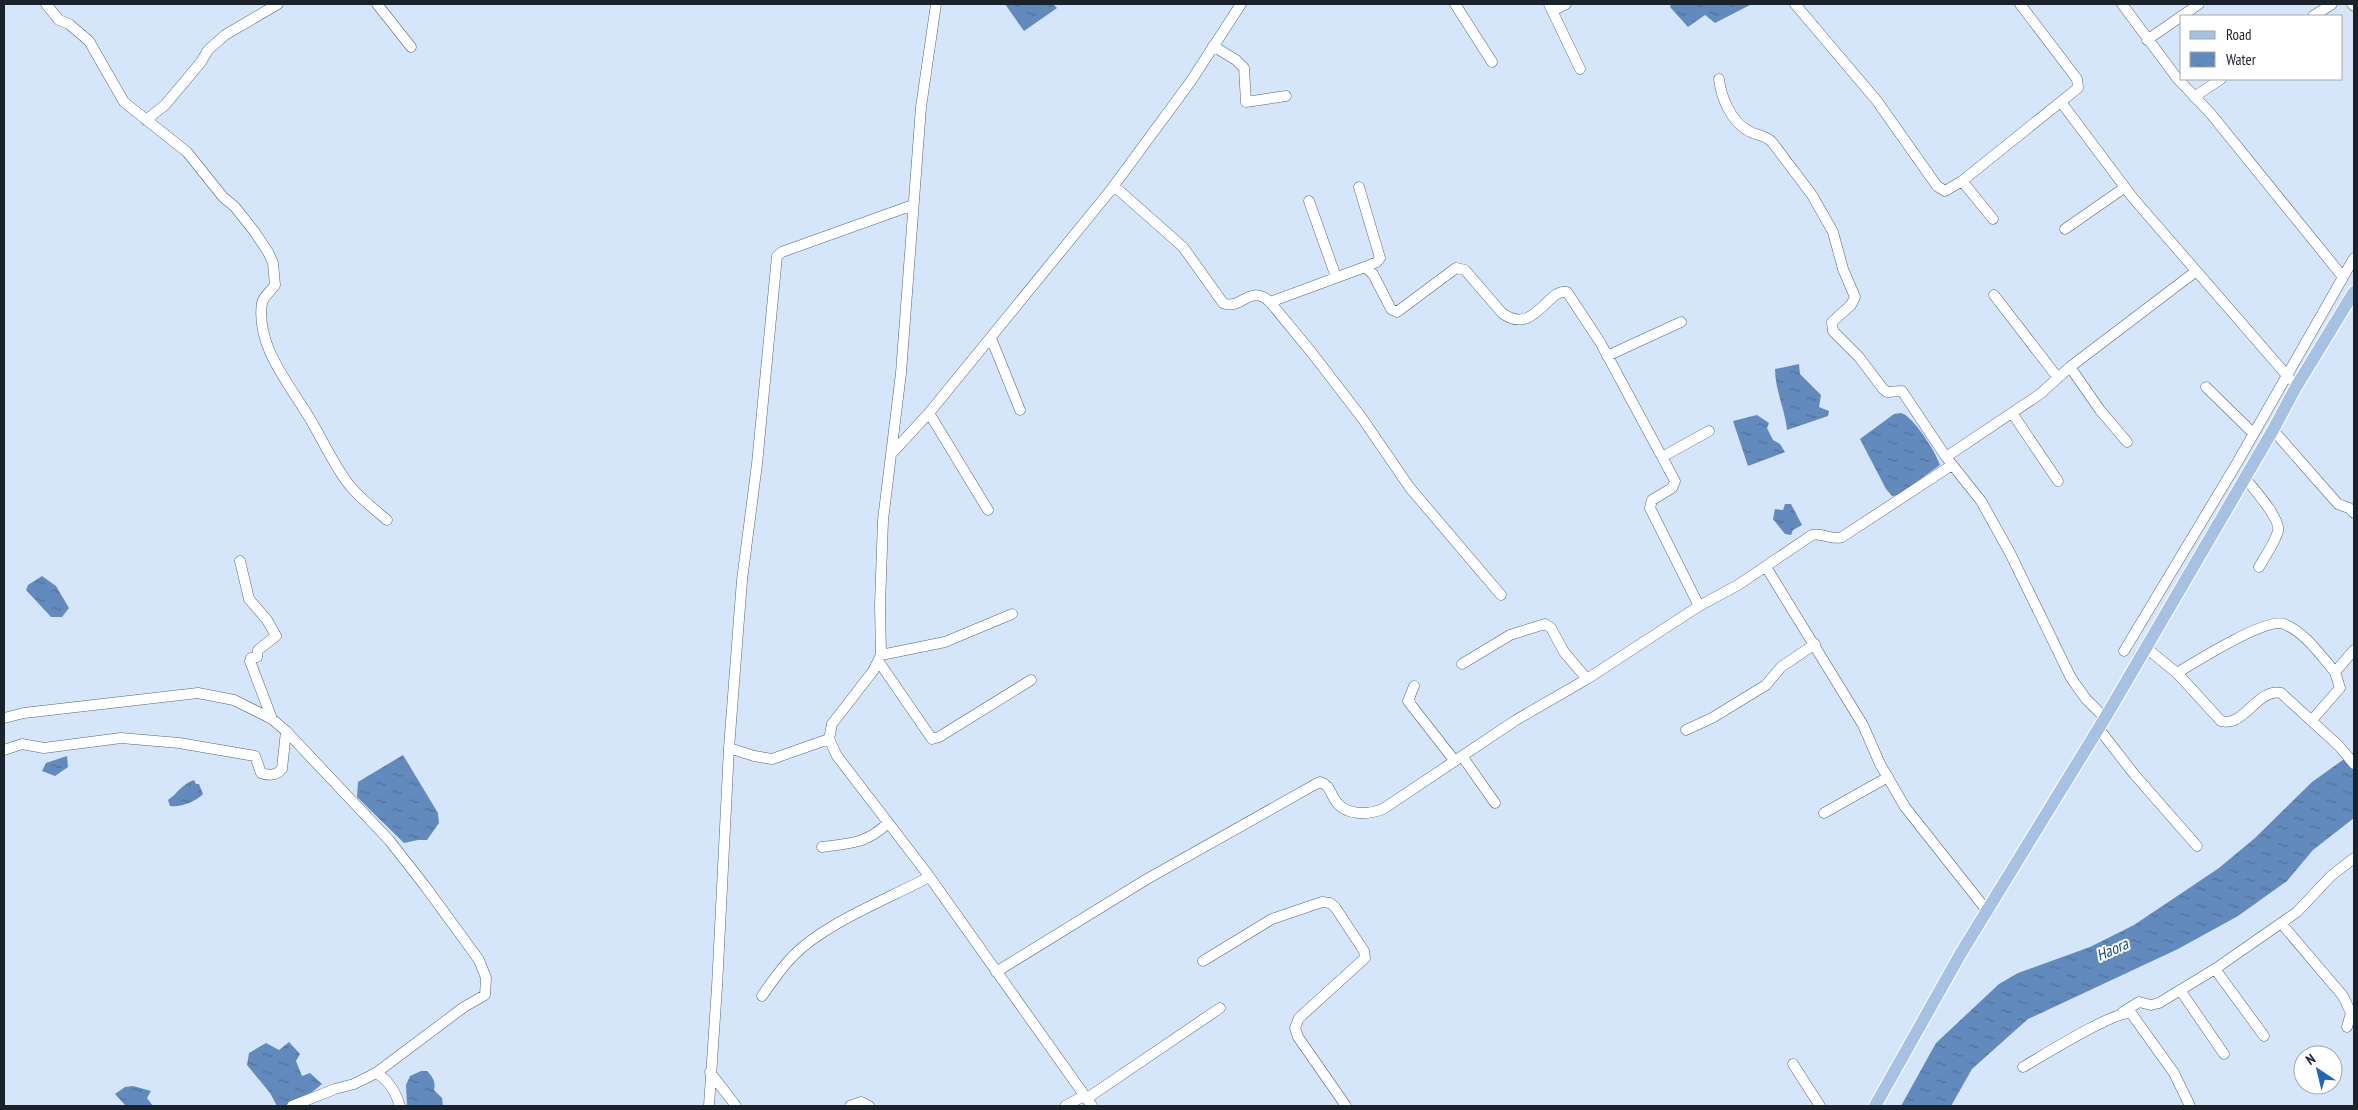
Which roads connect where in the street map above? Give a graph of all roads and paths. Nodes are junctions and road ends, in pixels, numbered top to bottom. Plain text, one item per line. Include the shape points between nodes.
1 (46, 4) edge
2 (278, 4) edge
3 (377, 4) edge
4 (936, 4) edge
5 (1241, 4) edge
6 (1455, 4) edge
7 (1566, 4) edge
8 (1795, 4) edge
9 (2020, 4) edge
10 (2122, 4) edge
11 (2199, 4) edge
12 (2332, 4) edge
13 (1550, 7) edge
14 (2183, 15) edge
15 (2315, 15) edge
16 (2180, 17) edge
17 (2147, 40) junction
18 (1213, 46) junction
19 (411, 47) dead end
20 (1492, 62) dead end
21 (1580, 69) dead end
22 (1719, 79) dead end
23 (2220, 80) edge
24 (1286, 96) dead end
25 (2194, 97) junction
26 (2061, 102) junction
27 (146, 120) junction
28 (1962, 181) junction
29 (1114, 186) junction
30 (1359, 187) dead end
31 (2124, 188) junction
32 (1309, 200) dead end
33 (913, 205) junction
34 (1993, 219) dead end
35 (2065, 229) dead end
36 (2354, 258) edge
37 (1365, 267) junction
38 (2195, 272) junction
39 (1336, 277) junction
40 (2343, 277) junction
41 (2354, 292) edge
42 (1994, 295) dead end
43 (1270, 302) junction
44 (1681, 322) dead end
45 (991, 338) junction
46 (1607, 356) junction
47 (2070, 367) junction
48 (2286, 375) junction
49 (2058, 378) junction
50 (2296, 386) junction
51 (2206, 388) dead end
52 (1020, 410) dead end
53 (929, 413) junction
54 (2012, 414) junction
55 (2274, 430) junction
56 (1709, 431) dead end
57 (2254, 433) junction
58 (2127, 442) dead end
59 (893, 452) junction
60 (1662, 457) junction
61 (1949, 461) junction
62 (2245, 478) junction
63 (2058, 481) dead end
64 (988, 510) dead end
65 (2354, 514) edge
66 (387, 520) dead end
67 (240, 561) dead end
68 (1766, 567) junction
69 (2260, 567) dead end
70 (1502, 595) dead end
71 (1699, 606) junction
72 (1012, 614) dead end
73 (1815, 644) junction
74 (2145, 647) junction
75 (2354, 650) edge
76 (2124, 651) dead end
77 (880, 659) junction
78 (1462, 664) dead end
79 (2335, 672) junction
80 (2177, 673) junction
81 (1587, 679) junction
82 (1031, 680) dead end
83 (1414, 686) dead end
84 (4, 718) edge
85 (272, 719) junction
86 (2312, 720) junction
87 (2102, 723) junction
88 (1686, 730) dead end
89 (286, 731) junction
90 (829, 739) junction
91 (729, 748) junction
92 (4, 750) edge
93 (1458, 758) junction
94 (2354, 764) edge
95 (1888, 777) junction
96 (1495, 803) dead end
97 (1824, 813) dead end
98 (888, 823) junction
99 (2197, 846) dead end
100 (822, 847) dead end
101 (2353, 863) edge
102 (929, 877) junction
103 (1988, 912) junction
104 (2281, 923) junction
105 (1203, 961) dead end
106 (2215, 969) junction
107 (996, 972) junction
108 (2180, 990) junction
109 (762, 996) dead end
110 (1220, 1008) dead end
111 (2124, 1012) junction
112 (2348, 1027) dead end
113 (2264, 1036) dead end
114 (2224, 1054) dead end
115 (1793, 1064) dead end
116 (2024, 1067) dead end
117 (710, 1072) junction
118 (376, 1073) junction
119 (1087, 1100) edge
120 (292, 1106) edge
121 (400, 1106) edge
122 (709, 1106) edge
123 (736, 1106) edge
124 (850, 1106) edge
125 (868, 1106) edge
126 (1065, 1106) edge
127 (1346, 1106) edge
128 (1820, 1106) edge
129 (1874, 1106) edge
130 (2190, 1106) edge

1 - 27 street via 60,20 89,41 124,102
2 - 27 street via 235,28 216,43 172,97
3 - 19 street
4 - 33 street via 921,107
5 - 18 street
6 - 20 street
7 - 13 street
8 - 28 street via 1877,101 1940,190 1949,190
9 - 26 street via 2077,78 2078,88
10 - 17 street
11 - 14 street
12 - 15 street
13 - 21 street
16 - 17 street
17 - 25 street
18 - 24 street via 1244,68 1246,102
18 - 29 street via 1155,133
22 - 61 street via 1720,94 1728,108 1745,129 1764,135 1772,142 1812,195 1834,232 1843,269 1855,297 1831,327 1883,390 1902,391
23 - 25 street
25 - 40 street
26 - 28 street
26 - 31 street
27 - 66 street via 187,152 263,244 273,262 275,285 263,299 262,309 274,362 350,485
28 - 34 street
29 - 43 street via 1183,247 1223,304 1230,305 1258,294
29 - 45 street
30 - 37 street via 1380,258
31 - 35 street
31 - 38 street
32 - 39 street
33 - 59 street
33 - 91 street via 777,256
36 - 40 street
37 - 39 street
37 - 46 street via 1374,274 1391,309 1397,312 1456,268 1465,270 1510,318 1530,317 1559,292 1565,292
38 - 47 street
38 - 48 street
39 - 43 street
40 - 48 street
41 - 50 main road
42 - 49 street
43 - 70 street via 1356,411 1410,488
44 - 46 street
45 - 52 street
45 - 53 street
46 - 60 street
47 - 49 street
47 - 58 street
48 - 50 street
48 - 57 street
49 - 54 street
50 - 55 main road
51 - 57 street
53 - 59 street
53 - 64 street
54 - 61 street
54 - 63 street
55 - 62 main road
55 - 65 street via 2338,504
56 - 60 street
57 - 76 street
59 - 77 street via 883,520
60 - 71 street via 1675,483 1652,500 1650,508
61 - 68 street via 1853,531 1836,539 1812,535
61 - 87 street via 1981,501 2071,678
62 - 69 street via 2279,526
62 - 74 main road
67 - 85 street via 249,599 276,636 250,661
68 - 71 street
68 - 73 street
71 - 81 street
72 - 77 street via 945,642
73 - 88 street via 1781,666 1766,685
73 - 95 street via 1868,735
74 - 80 street
74 - 87 main road
75 - 79 street
77 - 82 street via 932,739
77 - 90 street via 832,724
78 - 81 street via 1510,635 1545,624
79 - 80 street via 2293,628 2275,622
79 - 86 street via 2340,688
80 - 86 street via 2221,721 2234,720 2273,692 2286,696
81 - 93 street
83 - 93 street via 1408,701
84 - 85 street via 198,693 234,700
85 - 89 street
86 - 94 street
87 - 99 street via 2134,774
87 - 103 main road
89 - 92 street via 282,769 268,776 261,773 255,756 179,743 121,738 44,748 22,744
89 - 118 street via 389,840 466,940 484,970 485,995
90 - 91 street via 772,758
90 - 98 street via 837,756
91 - 117 street
93 - 96 street
93 - 107 street via 1375,812 1346,811 1337,803 1328,786 1320,782 1146,879
95 - 97 street
95 - 103 street via 1918,824
98 - 100 street via 862,842
98 - 102 street
101 - 104 street via 2331,876 2306,905
102 - 107 street
102 - 109 street via 860,912 802,947
103 - 129 main road via 1961,953
104 - 106 street
104 - 112 street via 2343,996 2351,1013
105 - 127 street via 1272,919 1322,902 1330,902 1335,907 1364,951 1365,958 1299,1018 1295,1028
106 - 108 street
106 - 113 street
107 - 119 street
108 - 111 street via 2159,1003 2139,1002
108 - 114 street
110 - 119 street
111 - 116 street
111 - 130 street via 2131,1012 2137,1017 2174,1073
115 - 128 street
117 - 122 street
117 - 123 street
118 - 120 street
118 - 121 street via 386,1080
119 - 126 street
124 - 125 street via 861,1102

